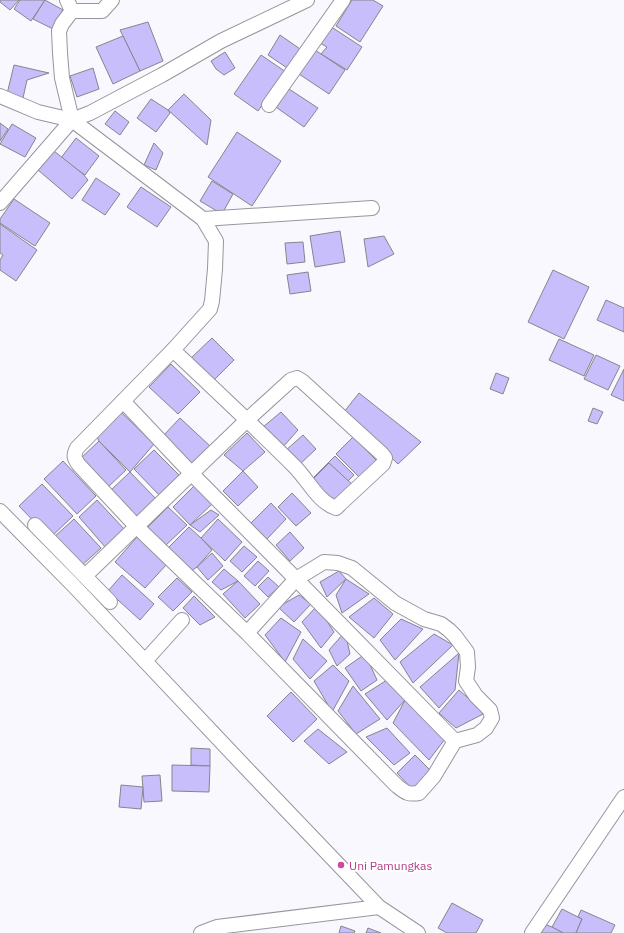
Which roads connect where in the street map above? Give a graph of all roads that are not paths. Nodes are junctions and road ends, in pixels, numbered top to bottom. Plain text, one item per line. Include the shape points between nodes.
1 (112, 0) edge
2 (307, 0) edge
3 (343, 0) edge
4 (70, 6) edge
5 (0, 96) edge
6 (269, 105) dead end
7 (72, 120) junction
8 (0, 203) edge
9 (372, 208) dead end
10 (203, 219) junction
11 (174, 350) junction
12 (123, 401) junction
13 (247, 420) junction
14 (191, 473) junction
15 (0, 511) edge
16 (35, 525) dead end
17 (136, 526) junction
18 (85, 576) junction
19 (296, 578) junction
20 (110, 602) dead end
21 (182, 620) dead end
22 (247, 633) junction
23 (145, 661) junction
24 (455, 741) junction
25 (624, 797) edge
26 (378, 907) junction
27 (201, 933) edge
28 (418, 933) edge
29 (532, 933) edge

1 - 4 street via 102,11
2 - 7 street via 221,41 162,75
3 - 6 street
4 - 7 street via 59,31 62,78
5 - 7 street via 38,112
7 - 8 street
7 - 10 street
9 - 10 street
10 - 11 street via 216,241 212,301 210,309
11 - 12 street
11 - 13 street
12 - 14 street
12 - 17 street via 77,448 74,458
13 - 13 street via 296,468 321,499 336,508 383,464 385,458 297,378 287,382
13 - 14 street
14 - 17 street
14 - 19 street
15 - 23 street
16 - 18 street
17 - 18 street
17 - 22 street
18 - 20 street
19 - 22 street
19 - 24 street
19 - 24 street via 324,562 352,568 396,603 424,619 441,624 455,636 467,652 466,681 490,710 492,718 486,728 477,735
21 - 23 street
22 - 24 street via 396,785 406,792 419,793 434,776
23 - 26 street
25 - 29 street
26 - 27 street via 217,928
26 - 28 street

